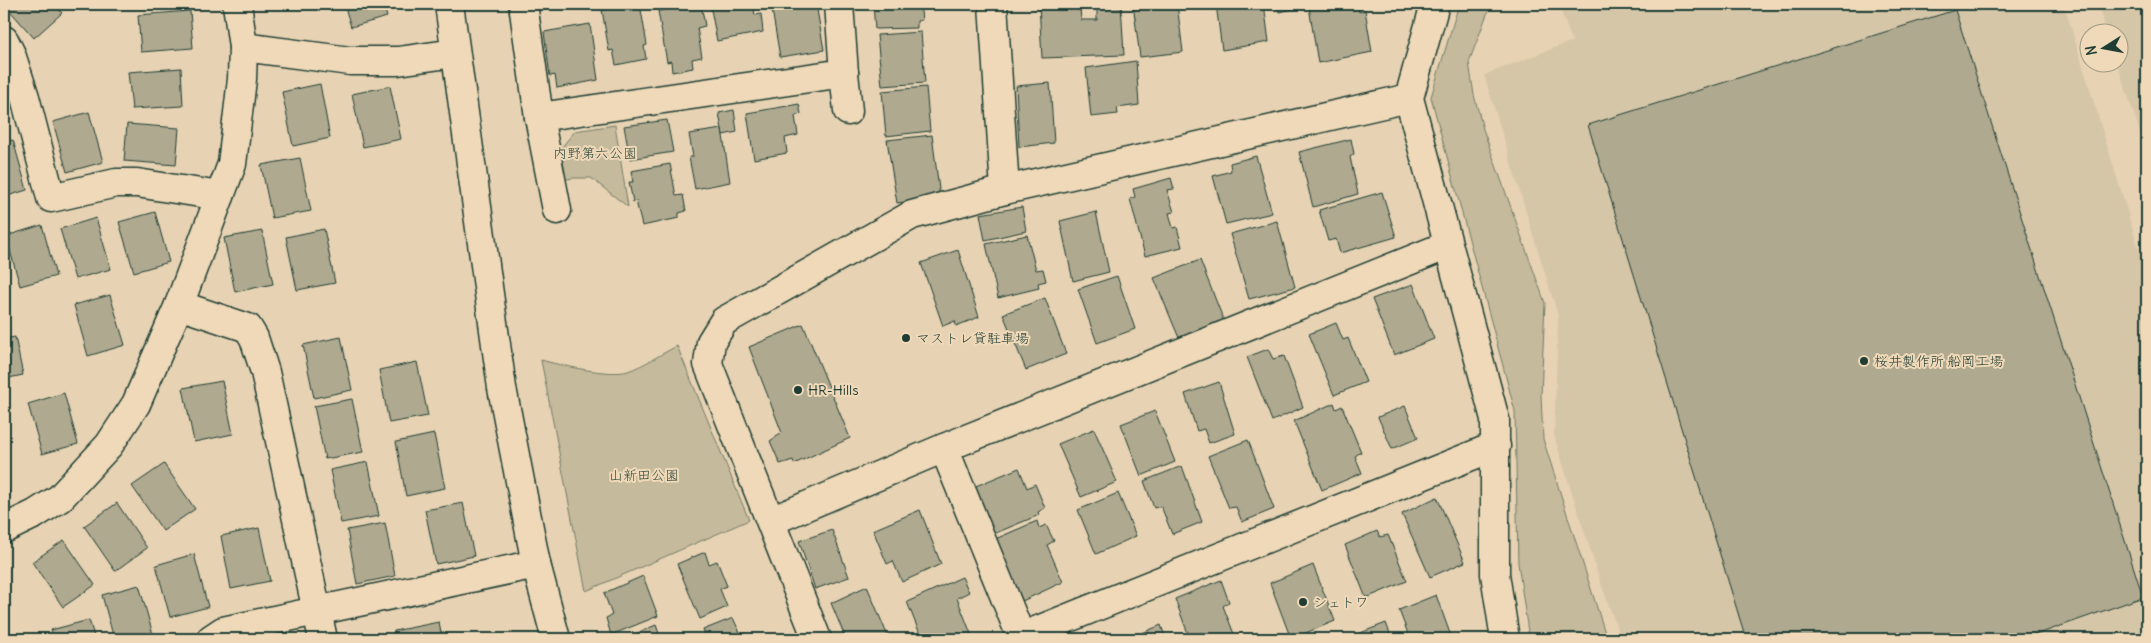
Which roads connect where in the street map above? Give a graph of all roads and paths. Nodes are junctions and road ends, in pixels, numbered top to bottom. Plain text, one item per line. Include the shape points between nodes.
1 (237, 4) edge
2 (448, 4) edge
3 (523, 4) edge
4 (839, 4) edge
5 (993, 4) edge
6 (1435, 4) edge
7 (4, 40) edge
8 (243, 48) junction
9 (455, 53) junction
10 (844, 74) junction
11 (1409, 98) junction
12 (848, 111) dead end
13 (539, 116) junction
14 (1005, 190) junction
15 (220, 196) junction
16 (557, 210) dead end
17 (1448, 245) junction
18 (179, 305) junction
19 (1496, 446) junction
20 (944, 448) junction
21 (771, 521) junction
22 (4, 529) edge
23 (536, 564) junction
24 (316, 610) junction
25 (1021, 638) edge
26 (210, 639) edge
27 (323, 639) edge
28 (556, 639) edge
29 (817, 639) edge
30 (1505, 639) edge

1 - 8 street
2 - 9 street
3 - 13 street
4 - 10 street
5 - 14 street
6 - 11 street
7 - 15 street via 25,97 51,198 116,183 137,183
8 - 9 street via 350,61 398,61
8 - 15 street via 232,164
9 - 23 street via 502,388
10 - 12 street
10 - 13 street
11 - 14 street
11 - 17 street
13 - 16 street
14 - 21 street via 912,215 743,309 724,321 716,331 708,351 708,364
15 - 18 street
17 - 19 street via 1495,419
17 - 20 street
18 - 22 street via 136,404 110,445 60,498
18 - 24 street via 248,328 254,338 265,372
19 - 25 street
19 - 30 street via 1494,574
20 - 21 street
20 - 25 street
21 - 29 street
23 - 24 street
23 - 28 street
24 - 26 street via 223,631
24 - 27 street

